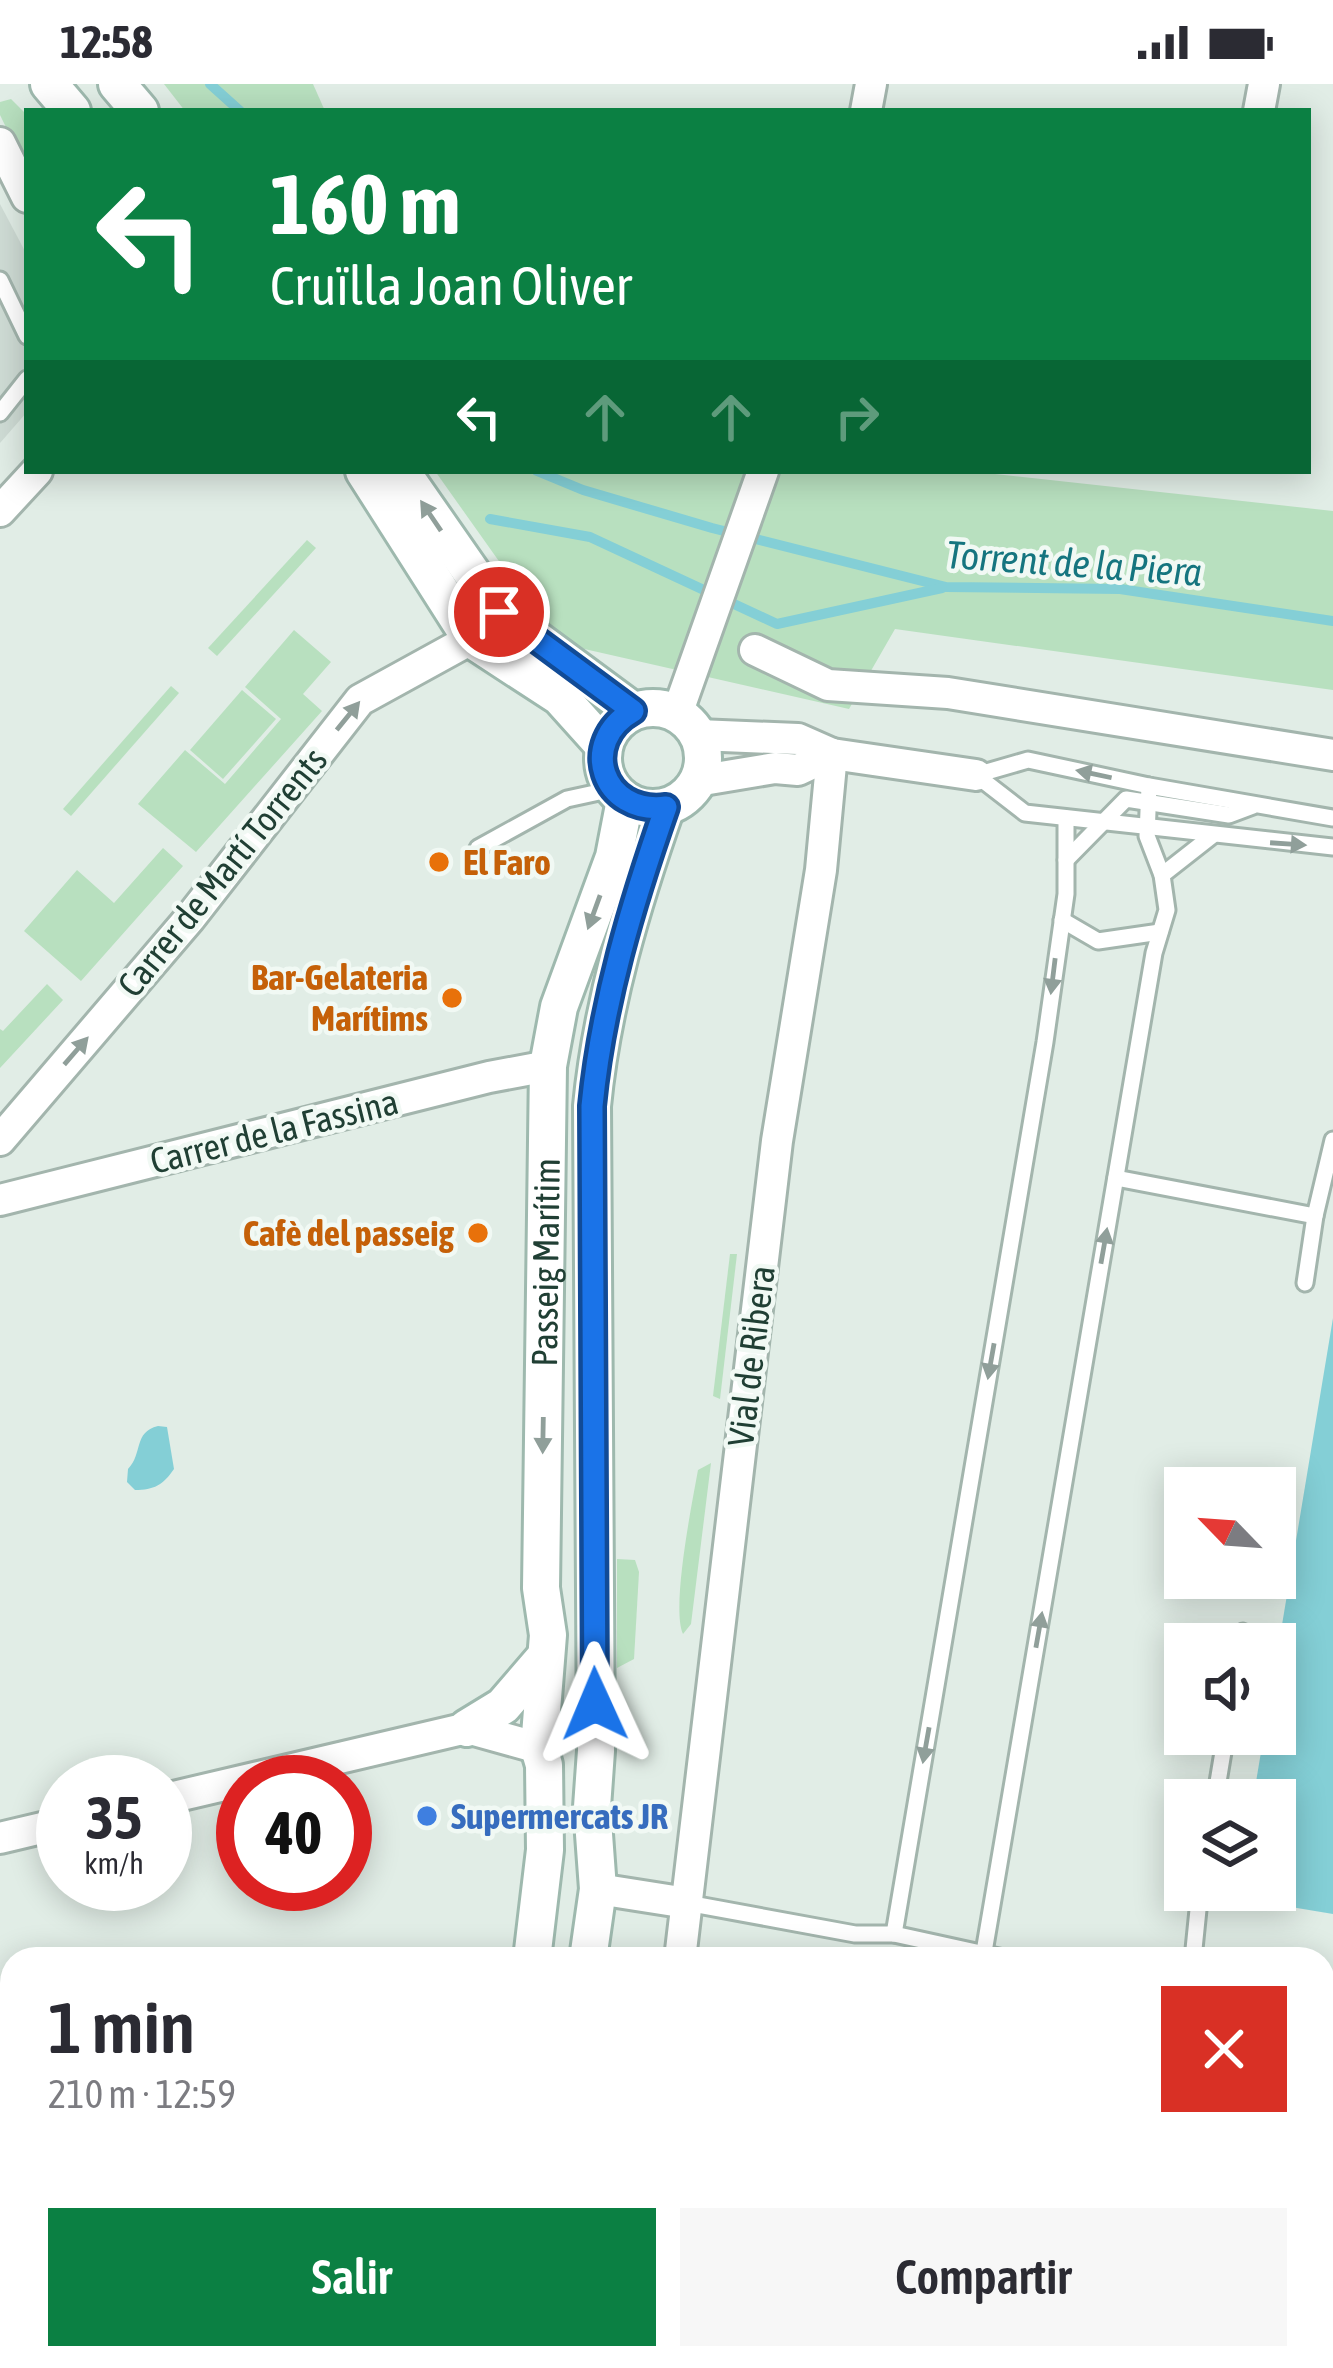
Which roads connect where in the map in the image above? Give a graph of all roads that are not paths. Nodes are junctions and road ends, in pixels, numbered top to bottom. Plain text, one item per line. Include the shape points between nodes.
1 (49, 84) edge
2 (117, 84) edge
3 (69, 108) edge
4 (137, 108) edge
5 (0, 143) edge
6 (24, 191) edge
7 (0, 280) edge
8 (24, 330) edge
9 (24, 383) edge
10 (0, 413) edge
11 (34, 474) edge
12 (366, 474) edge
13 (403, 474) edge
14 (762, 474) edge
15 (0, 511) edge
16 (471, 639) junction
17 (755, 650) dead end
18 (633, 711) junction
19 (688, 724) junction
20 (604, 746) junction
21 (832, 754) junction
22 (1333, 755) edge
23 (976, 775) junction
24 (698, 781) junction
25 (1149, 794) junction
26 (619, 795) junction
27 (666, 807) junction
28 (1066, 818) junction
29 (1333, 818) edge
30 (1103, 821) junction
31 (1147, 826) junction
32 (1213, 835) junction
33 (1333, 847) edge
34 (478, 848) dead end
35 (1066, 860) junction
36 (1162, 875) junction
37 (1062, 920) junction
38 (1160, 932) junction
39 (548, 1066) junction
40 (0, 1140) edge
41 (1333, 1140) edge
42 (1116, 1178) junction
43 (0, 1200) edge
44 (1315, 1216) junction
45 (1305, 1283) dead end
46 (546, 1656) junction
47 (466, 1728) junction
48 (542, 1749) junction
49 (595, 1751) junction
50 (192, 1793) edge
51 (36, 1829) edge
52 (0, 1838) edge
53 (598, 1889) junction
54 (687, 1904) junction
55 (1198, 1911) edge
56 (895, 1934) junction
57 (533, 1947) edge
58 (589, 1947) edge
59 (682, 1947) edge
60 (959, 1947) edge
61 (985, 1947) edge
62 (1194, 1947) edge

1 - 3 street
2 - 4 street
5 - 6 street
7 - 8 lane
9 - 10 lane
11 - 15 street
12 - 16 street
18 -> 13 street via 499,612
14 - 19 street via 706,636
16 - 20 street via 560,697
40 -> 16 street, Carrer de Martí Torrents via 190,918 360,700
17 - 22 street via 828,685 948,693
18 - 19 street via 651,707
18 - 20 street
19 - 21 street via 799,739
19 - 24 street via 703,755
20 - 26 street via 604,772
21 - 23 street
21 - 24 street via 798,770
21 - 54 street, Vial de Ribera via 774,1164
25 -> 23 lane via 1028,760
23 - 28 lane via 1024,813
24 - 27 street
25 - 29 lane via 1229,815 1256,804
25 - 30 lane via 1126,799
25 - 31 lane
26 - 27 street
26 - 34 lane via 567,799
26 -> 39 street, Passeig Marítim via 614,857 559,1007
27 - 49 street, Passeig Marítim via 599,1040 592,1106
28 - 30 lane
28 - 35 lane
30 - 31 lane
30 - 35 lane
31 - 32 lane
31 - 36 lane
32 -> 33 lane
32 - 36 lane
35 - 37 lane
36 - 38 lane via 1167,910
37 - 38 lane via 1098,940
37 -> 56 lane
38 - 42 lane
39 - 43 street, Carrer de la Fassina
39 -> 46 street, Passeig Marítim
41 - 44 lane
42 - 44 lane
61 -> 42 lane
44 - 45 lane
46 - 47 street via 503,1706
46 - 48 street, Passeig Marítim
47 - 48 street
47 - 50 street
48 - 49 street via 556,1776 566,1778 578,1777
48 - 57 street, Passeig Marítim via 545,1850
49 - 53 street, Passeig Marítim
51 - 52 street
53 - 54 street
53 - 58 street, Passeig Marítim
54 - 56 lane
54 - 59 street, Vial de Ribera
55 - 62 lane
56 - 60 lane

